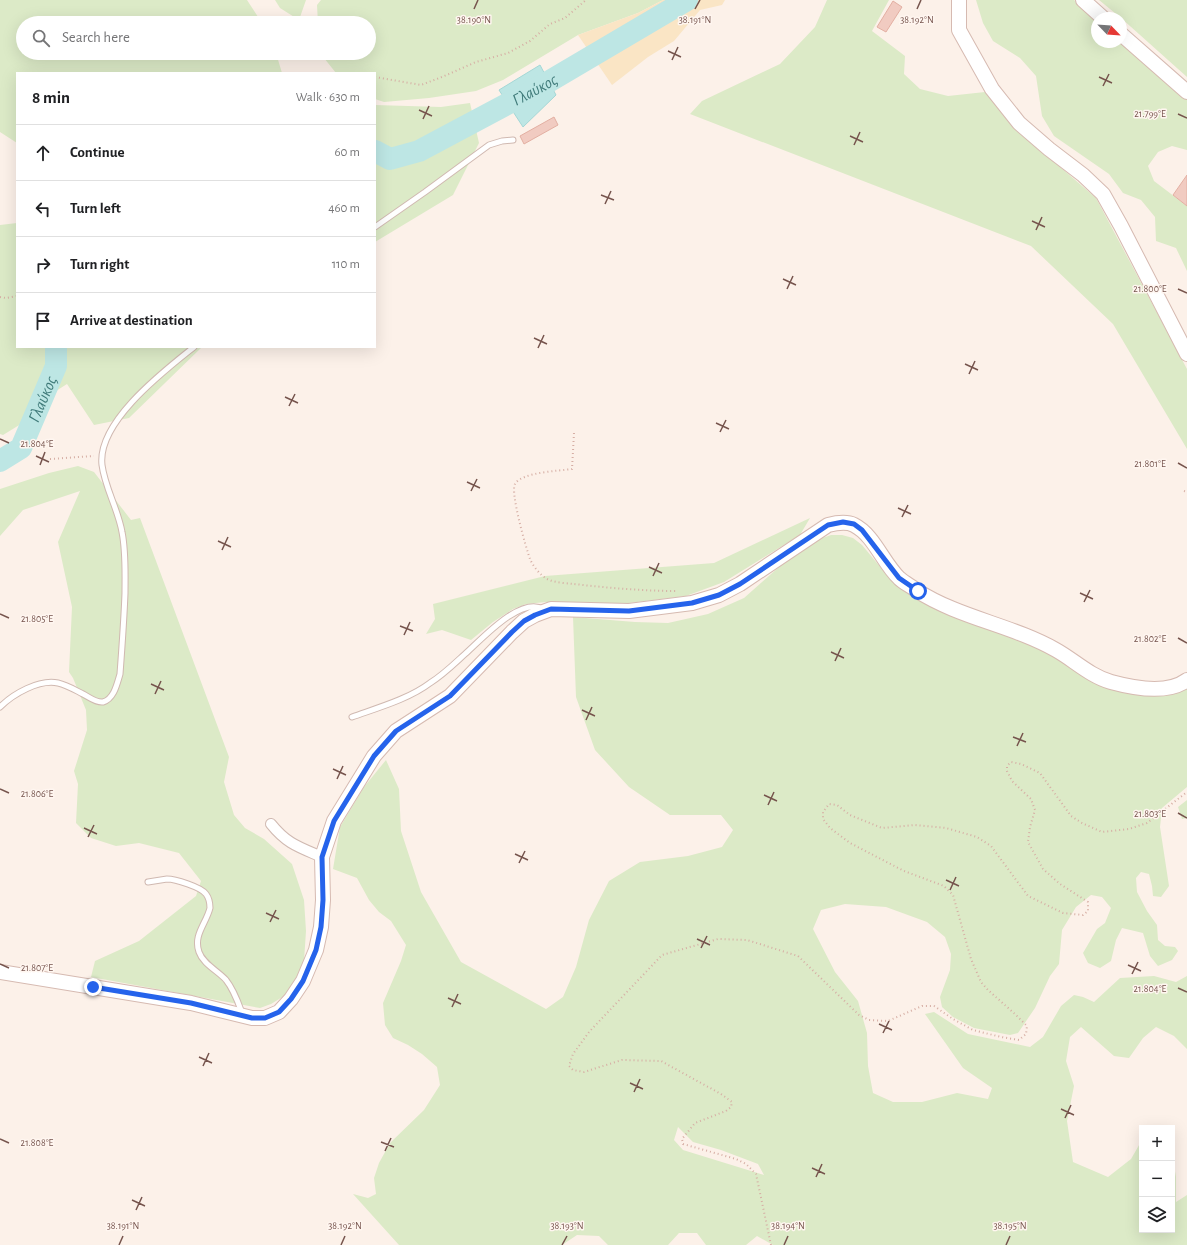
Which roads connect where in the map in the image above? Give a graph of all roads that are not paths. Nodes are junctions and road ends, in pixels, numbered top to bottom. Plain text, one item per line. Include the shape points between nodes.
1 (959, 0) edge
2 (1082, 0) edge
3 (1096, 12) edge
4 (1127, 39) edge
5 (1187, 92) edge
6 (513, 140) dead end
7 (376, 225) edge
8 (193, 348) edge
9 (1187, 354) edge
10 (545, 611) junction
11 (1187, 680) edge
12 (0, 707) edge
13 (352, 717) dead end
14 (271, 824) dead end
15 (322, 857) junction
16 (148, 882) dead end
17 (0, 972) edge
18 (243, 1016) junction

1 - 9 street via 959,30 992,90 1019,123 1103,194
2 - 3 street
4 - 5 street
6 - 7 lane via 489,145
8 - 12 lane via 139,394 122,414 101,456 104,476 122,531 126,560 120,674 116,689 110,698 97,702 57,683 43,683 23,690
10 - 11 street via 629,611 699,601 719,595 740,584 828,525 843,522 854,524 862,530 899,578 918,591 949,607 1056,650 1109,682 1149,690 1168,688
10 - 13 lane via 530,607 516,612 429,684 409,695
10 - 15 street via 524,621 450,696 396,731 385,742 334,821
14 - 15 street via 290,843
15 - 18 street via 321,927 316,950 303,981 279,1012 265,1018
16 - 18 lane via 168,879 192,885 206,893 210,907 199,930 199,952 206,963 227,981
17 - 18 street via 191,1003

